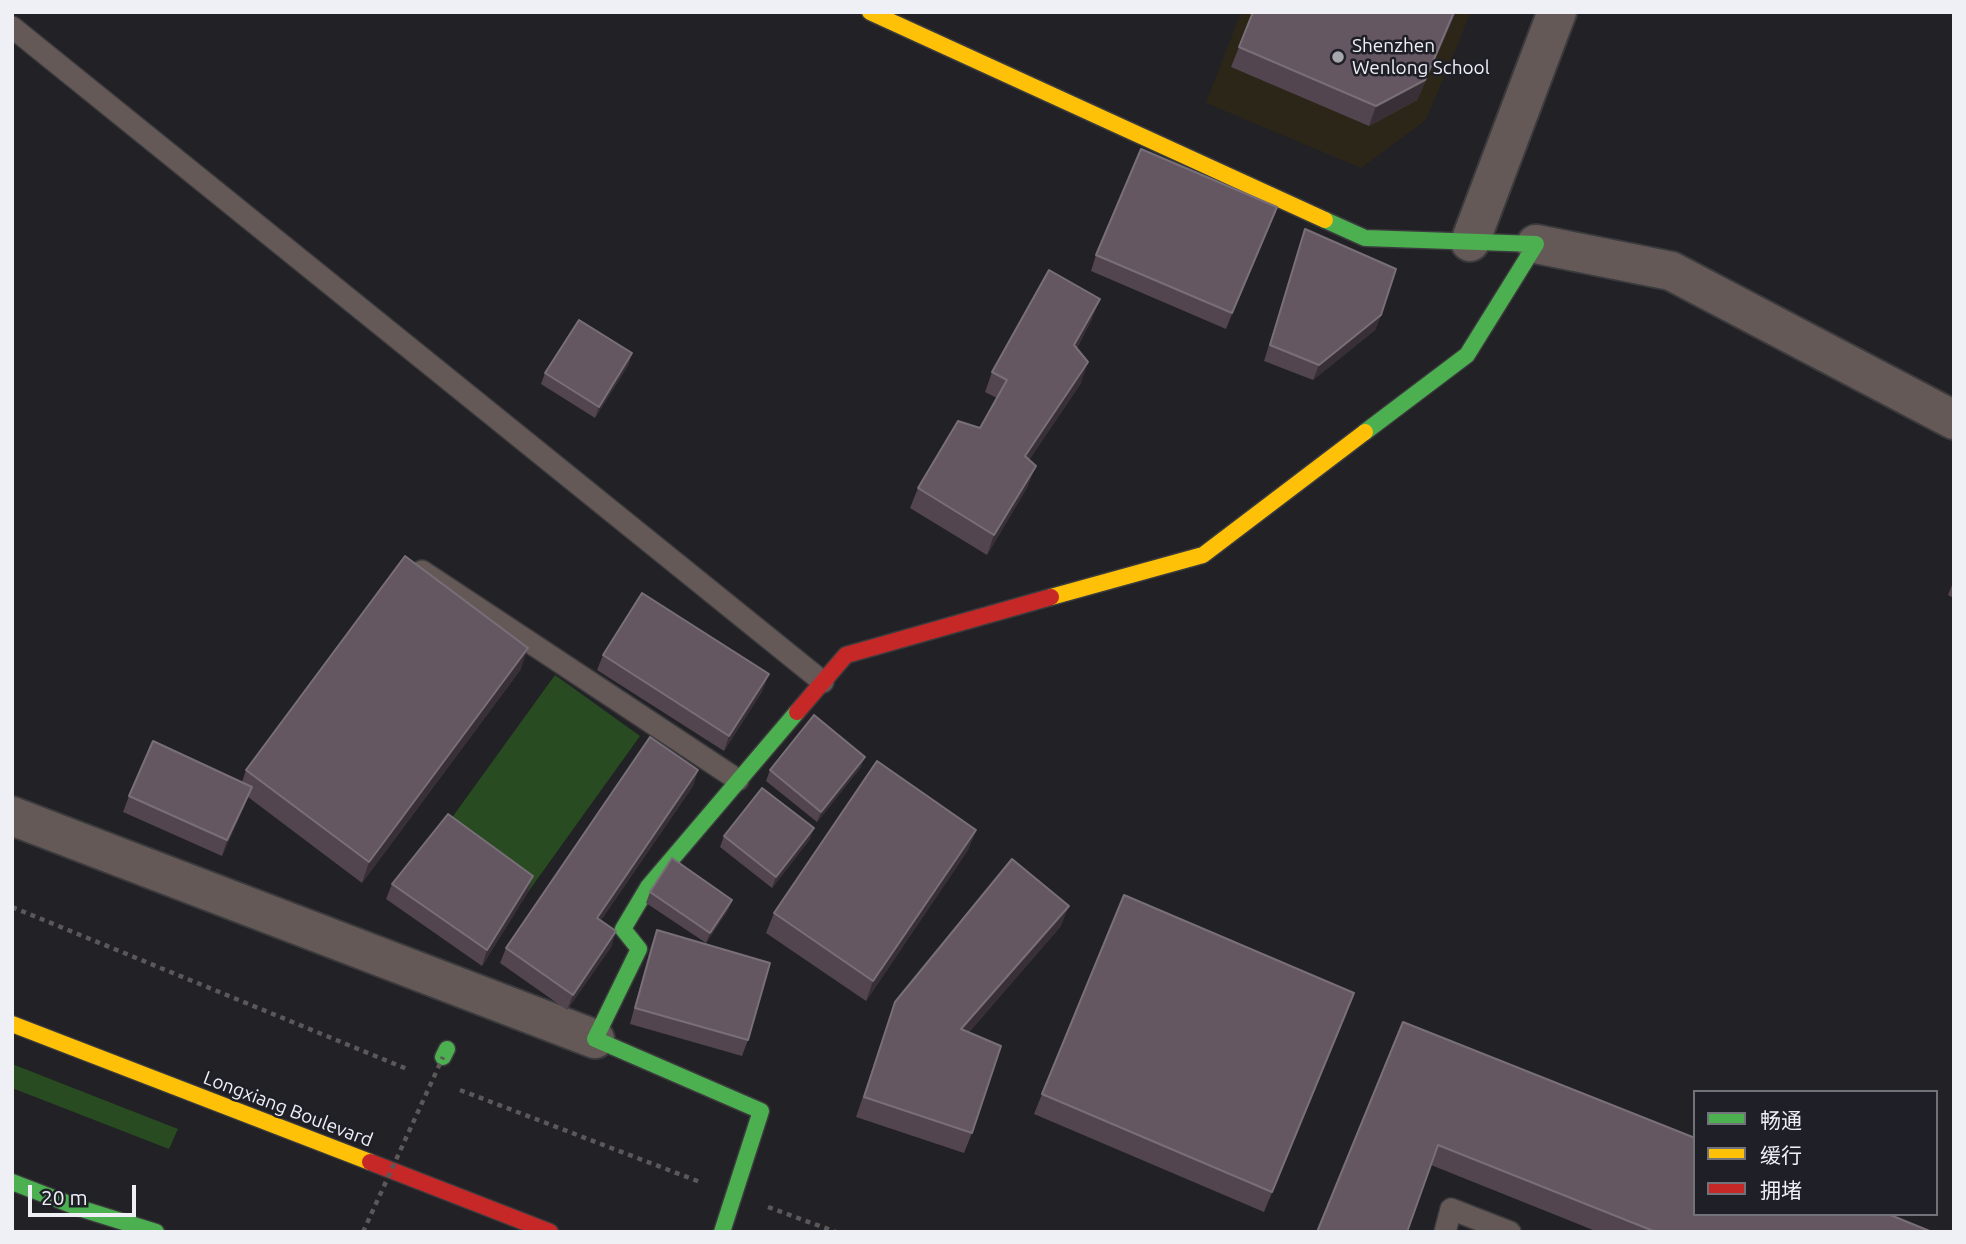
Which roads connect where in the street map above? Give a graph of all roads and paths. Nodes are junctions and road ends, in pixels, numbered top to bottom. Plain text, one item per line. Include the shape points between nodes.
1 (870, 12) edge
2 (1557, 12) edge
3 (12, 27) edge
4 (1470, 242) junction
5 (1536, 244) junction
6 (1954, 420) edge
7 (419, 569) edge
8 (823, 682) junction
9 (738, 780) junction
10 (12, 816) edge
11 (12, 1024) edge
12 (595, 1039) junction
13 (445, 1053) dead end
14 (12, 1182) edge
15 (78, 1221) edge
16 (156, 1232) edge
17 (363, 1232) edge
18 (550, 1232) edge
19 (722, 1232) edge
20 (1445, 1232) edge
21 (1510, 1232) edge

1 - 4 street via 1365,238
2 - 4 street
3 - 8 lane
4 - 5 street
5 - 6 street via 1671,271
5 - 8 street via 1467,355 1203,555 846,655
7 - 9 lane
8 - 9 street
9 - 12 street via 648,887 623,929 639,949
10 - 12 street
11 - 18 street, Longxiang Boulevard
12 - 19 street via 761,1111
13 - 17 path, bridge
14 - 15 street
15 - 16 street
20 - 21 lane via 1451,1209

